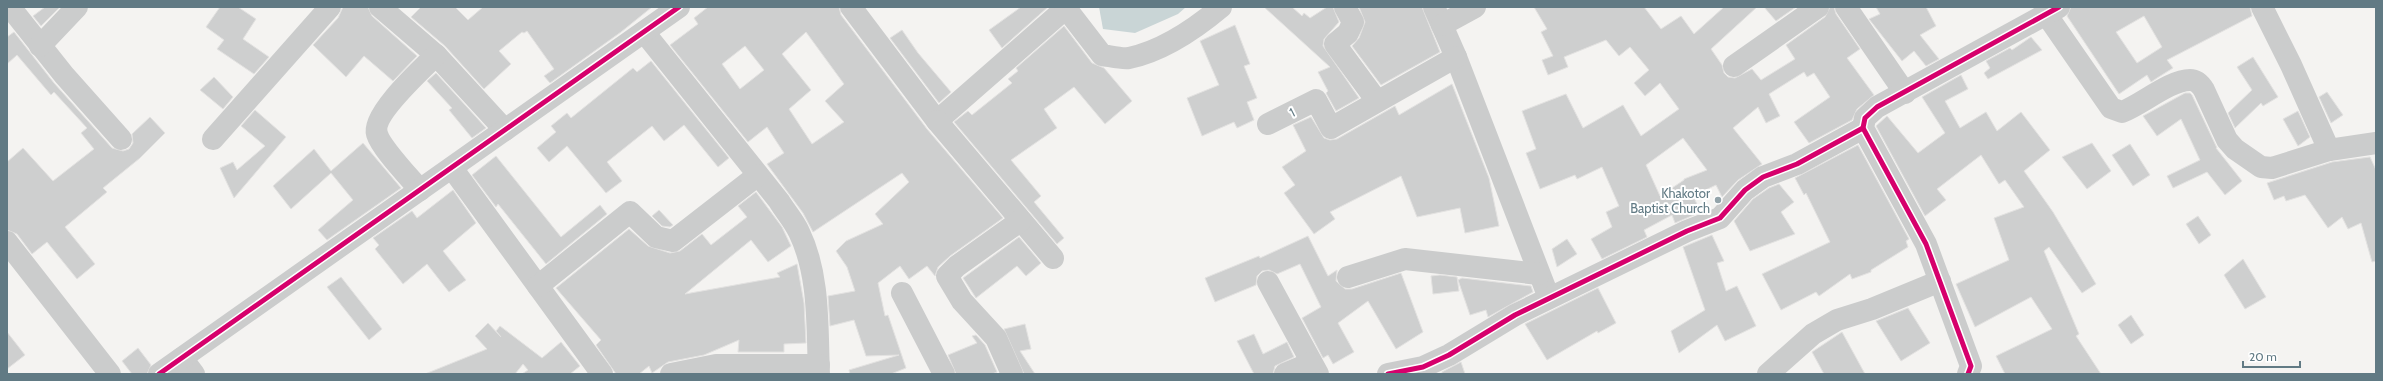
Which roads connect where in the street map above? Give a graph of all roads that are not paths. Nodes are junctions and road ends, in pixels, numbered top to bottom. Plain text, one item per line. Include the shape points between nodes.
1 (10, 7) edge
2 (77, 7) edge
3 (330, 7) edge
4 (380, 7) edge
5 (679, 7) edge
6 (851, 7) edge
7 (1221, 7) edge
8 (1345, 7) edge
9 (1475, 7) edge
10 (1818, 7) edge
11 (1846, 7) edge
12 (2262, 7) edge
13 (1065, 8) edge
14 (2053, 10) edge
15 (1438, 16) edge
16 (644, 32) junction
17 (40, 46) junction
18 (436, 55) junction
19 (1456, 57) junction
20 (1734, 66) dead end
21 (1905, 93) junction
22 (1377, 102) junction
23 (938, 121) junction
24 (1268, 124) dead end
25 (1863, 128) junction
26 (505, 130) junction
27 (121, 139) dead end
28 (213, 139) dead end
29 (2376, 143) edge
30 (2329, 150) junction
31 (452, 168) junction
32 (758, 175) junction
33 (420, 190) junction
34 (1020, 221) junction
35 (9, 248) edge
36 (1053, 258) dead end
37 (1539, 274) junction
38 (1348, 277) dead end
39 (1940, 281) junction
40 (1268, 282) dead end
41 (538, 286) junction
42 (902, 292) dead end
43 (1549, 298) junction
44 (188, 366) edge
45 (819, 369) edge
46 (1315, 369) edge
47 (1010, 373) edge
48 (110, 374) edge
49 (159, 374) edge
50 (602, 374) edge
51 (671, 374) edge
52 (944, 374) edge
53 (1285, 374) edge
54 (1388, 374) edge
55 (1768, 374) edge
56 (1968, 374) edge

1 - 17 street
2 - 17 street
3 - 28 street
4 - 18 street
5 - 16 street
6 - 23 street
7 - 13 street via 1208,18 1163,44 1128,58 1102,54
8 - 22 street via 1353,22 1348,33 1335,44
9 - 15 street
10 - 20 street
11 - 21 street
12 - 30 street
13 - 23 street
14 - 21 street
14 - 30 street via 2111,108 2122,112 2176,83 2190,80 2200,83 2227,140 2235,149 2261,167 2272,168
15 - 19 street
16 - 26 street
16 - 32 street
17 - 27 street
18 - 26 street
18 - 33 street via 384,110 377,123 377,134 382,144
19 - 22 street
19 - 37 street
21 - 25 street via 1869,114 1865,118
22 - 24 street, 1 via 1331,128 1316,100
23 - 34 street
25 - 39 street via 1926,244
25 - 43 street via 1797,164 1763,177 1745,190 1720,218 1687,231
26 - 31 street
29 - 30 street
31 - 33 street
31 - 41 street
32 - 41 street via 673,241 656,237 630,212
32 - 45 street via 799,230 810,259 815,290
33 - 44 street
34 - 36 street
34 - 47 street via 947,276 962,301 996,338
35 - 48 street
37 - 38 street via 1405,258
37 - 43 street
39 - 55 street via 1872,309 1837,320 1813,334
39 - 56 street via 1971,366
40 - 46 street
41 - 50 street
42 - 52 street
43 - 54 street via 1495,326 1449,355 1423,367
44 - 49 street
45 - 51 street via 716,365
46 - 53 street

